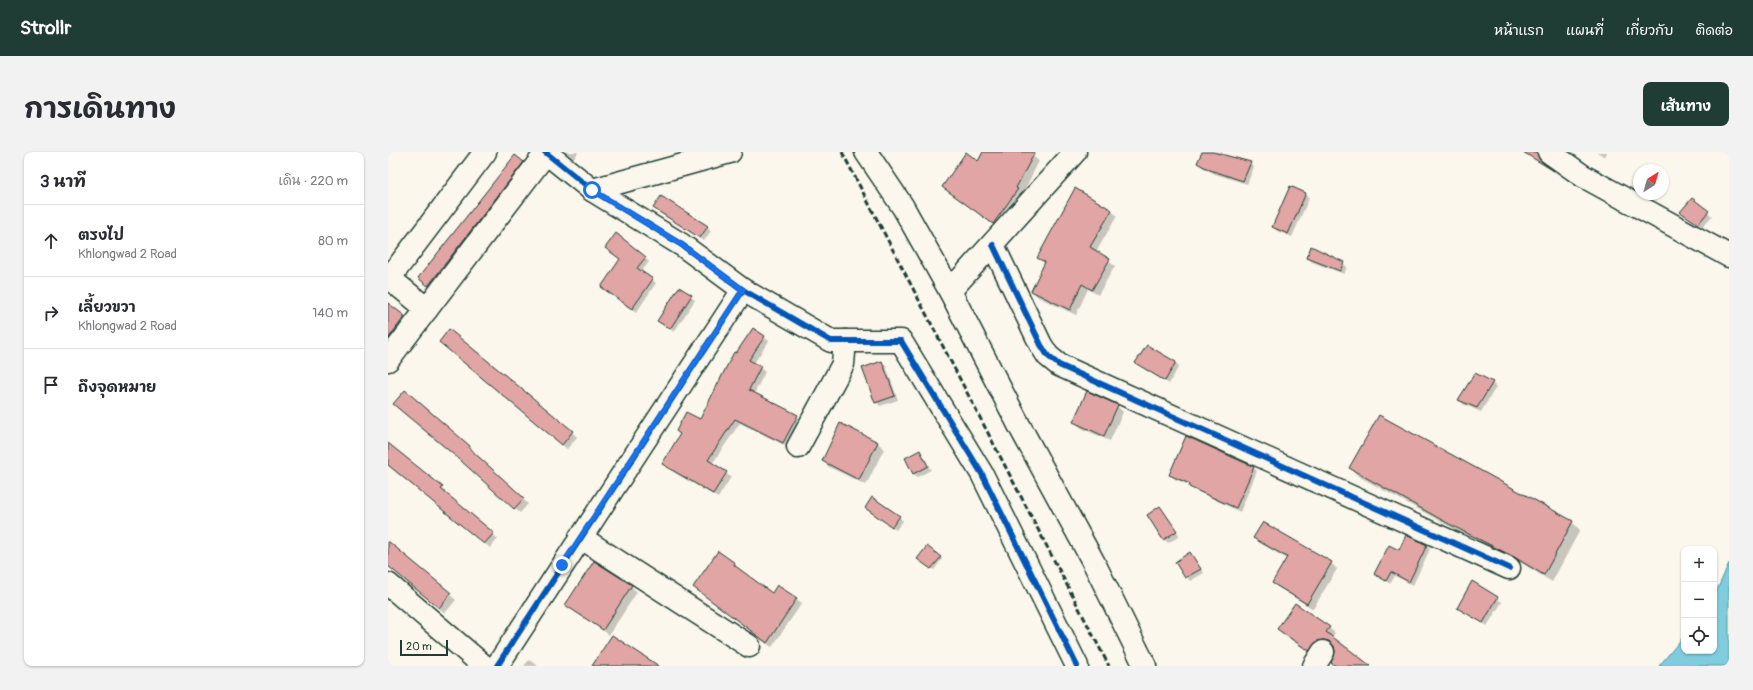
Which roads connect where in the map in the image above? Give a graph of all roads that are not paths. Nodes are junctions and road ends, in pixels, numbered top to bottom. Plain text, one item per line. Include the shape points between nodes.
1 (485, 152) edge
2 (545, 152) edge
3 (730, 152) edge
4 (866, 152) edge
5 (1075, 152) edge
6 (1549, 152) edge
7 (592, 190) junction
8 (993, 245) junction
9 (1729, 256) edge
10 (388, 279) edge
11 (743, 290) junction
12 (950, 291) junction
13 (427, 309) junction
14 (845, 341) junction
15 (388, 360) edge
16 (798, 447) dead end
17 (580, 537) junction
18 (1509, 568) dead end
19 (388, 584) edge
20 (749, 646) dead end
21 (484, 666) edge
22 (496, 666) edge
23 (1077, 666) edge
24 (1145, 666) edge

1 - 10 street
2 - 7 street
2 - 13 street
3 - 7 street
4 - 12 street via 903,207
5 - 8 street
6 - 9 street via 1583,176
7 - 11 street via 682,245
8 - 12 street
8 - 18 street via 1041,345 1048,356 1059,365
10 - 13 street
11 - 14 street via 831,340
11 - 17 street
12 - 24 street via 1094,563
13 - 15 street
14 - 16 street via 843,364
14 - 23 street via 901,341 982,474
17 - 20 street
17 - 22 street
19 - 21 street

